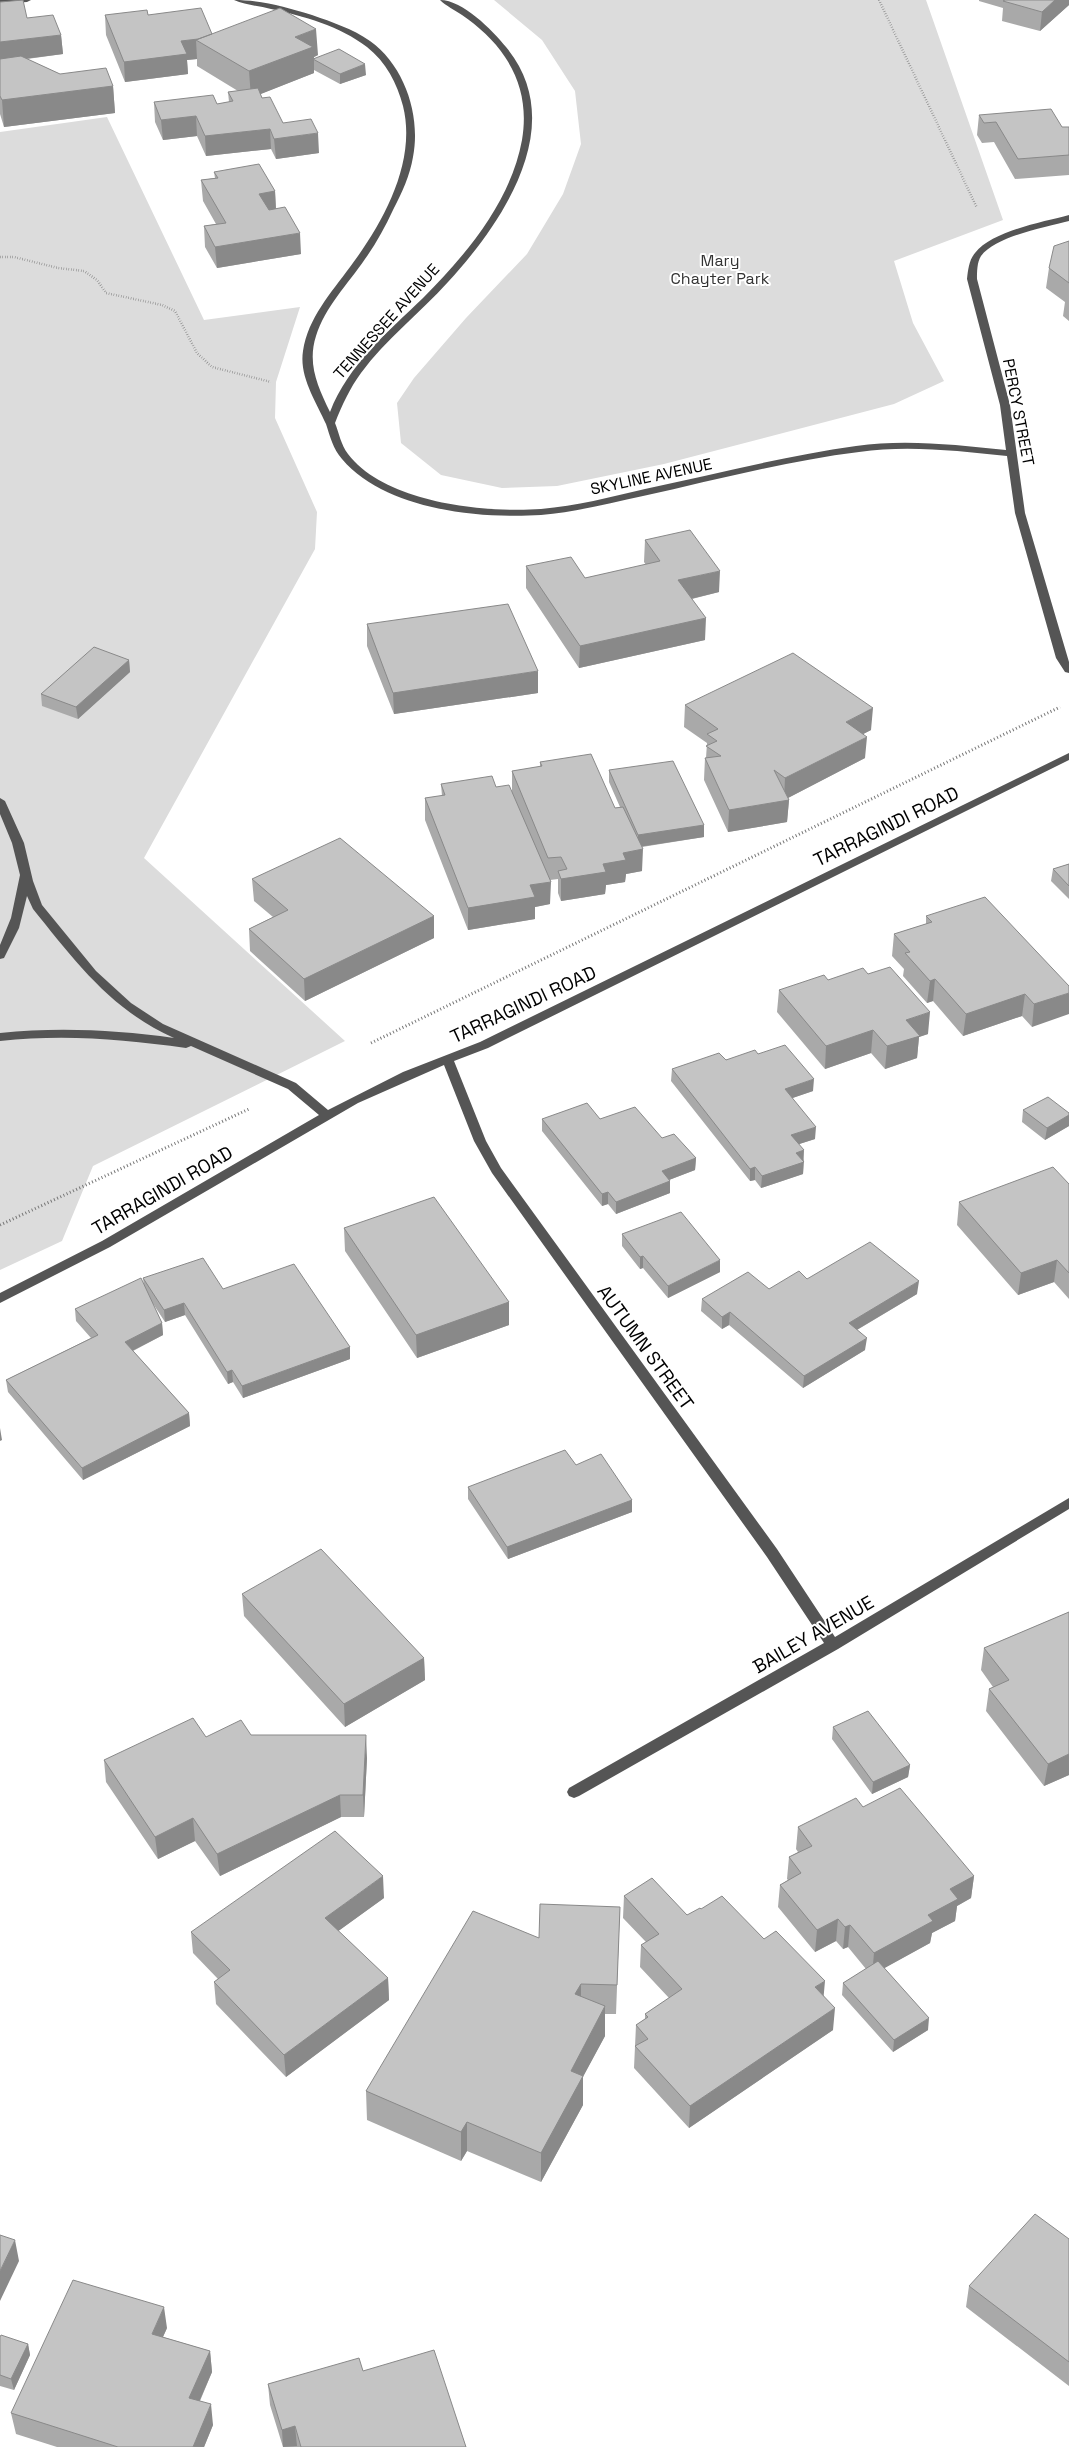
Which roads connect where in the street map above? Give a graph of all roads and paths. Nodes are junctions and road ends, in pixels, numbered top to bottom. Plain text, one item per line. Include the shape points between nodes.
1 (27, 0) edge
2 (238, 0) edge
3 (444, 0) edge
4 (879, 0) edge
5 (0, 2) edge
6 (977, 209) dead end
7 (1069, 218) edge
8 (0, 257) edge
9 (276, 382) dead end
10 (330, 423) junction
11 (1012, 452) junction
12 (1069, 670) edge
13 (1050, 712) dead end
14 (1069, 756) edge
15 (0, 800) edge
16 (24, 868) junction
17 (0, 955) edge
18 (0, 1037) edge
19 (371, 1043) dead end
20 (198, 1046) junction
21 (448, 1060) junction
22 (292, 1086) junction
23 (328, 1115) junction
24 (0, 1225) edge
25 (0, 1298) edge
26 (1069, 1503) edge
27 (833, 1645) junction
28 (574, 1792) dead end

1 - 5 street
2 - 10 street, TENNESSEE AVENUE via 293,12 338,26 362,38 375,47 396,73 409,111 411,134 405,173 369,247 317,320 308,348 311,381
3 - 10 street, TENNESSEE AVENUE via 478,23 512,60 520,75 529,111 529,132 522,160 512,187 484,230 435,290 349,380
4 - 6 path
7 - 11 street, PERCY STREET via 988,246 976,258 973,268 973,289 1005,406
8 - 9 path via 84,271 97,280 106,293 162,304 175,311 197,353 212,367
10 - 11 street, SKYLINE AVENUE via 344,456 395,491 446,507 513,513 574,507 860,448 916,446
11 - 12 street, PERCY STREET via 1020,513 1061,658
13 - 19 path
14 - 21 street, TARRAGINDI ROAD via 524,1026
15 - 16 street
16 - 17 street via 18,912
16 - 20 street via 37,906 92,974 140,1014
18 - 20 street via 50,1032 109,1033
20 - 22 street
21 - 23 street, TARRAGINDI ROAD via 389,1083
21 - 27 street, AUTUMN STREET via 480,1141 496,1170 772,1553
22 - 23 street
22 - 24 path via 256,1106
23 - 25 street, TARRAGINDI ROAD via 106,1244
26 - 27 street, BAILEY AVENUE
27 - 28 street, BAILEY AVENUE

